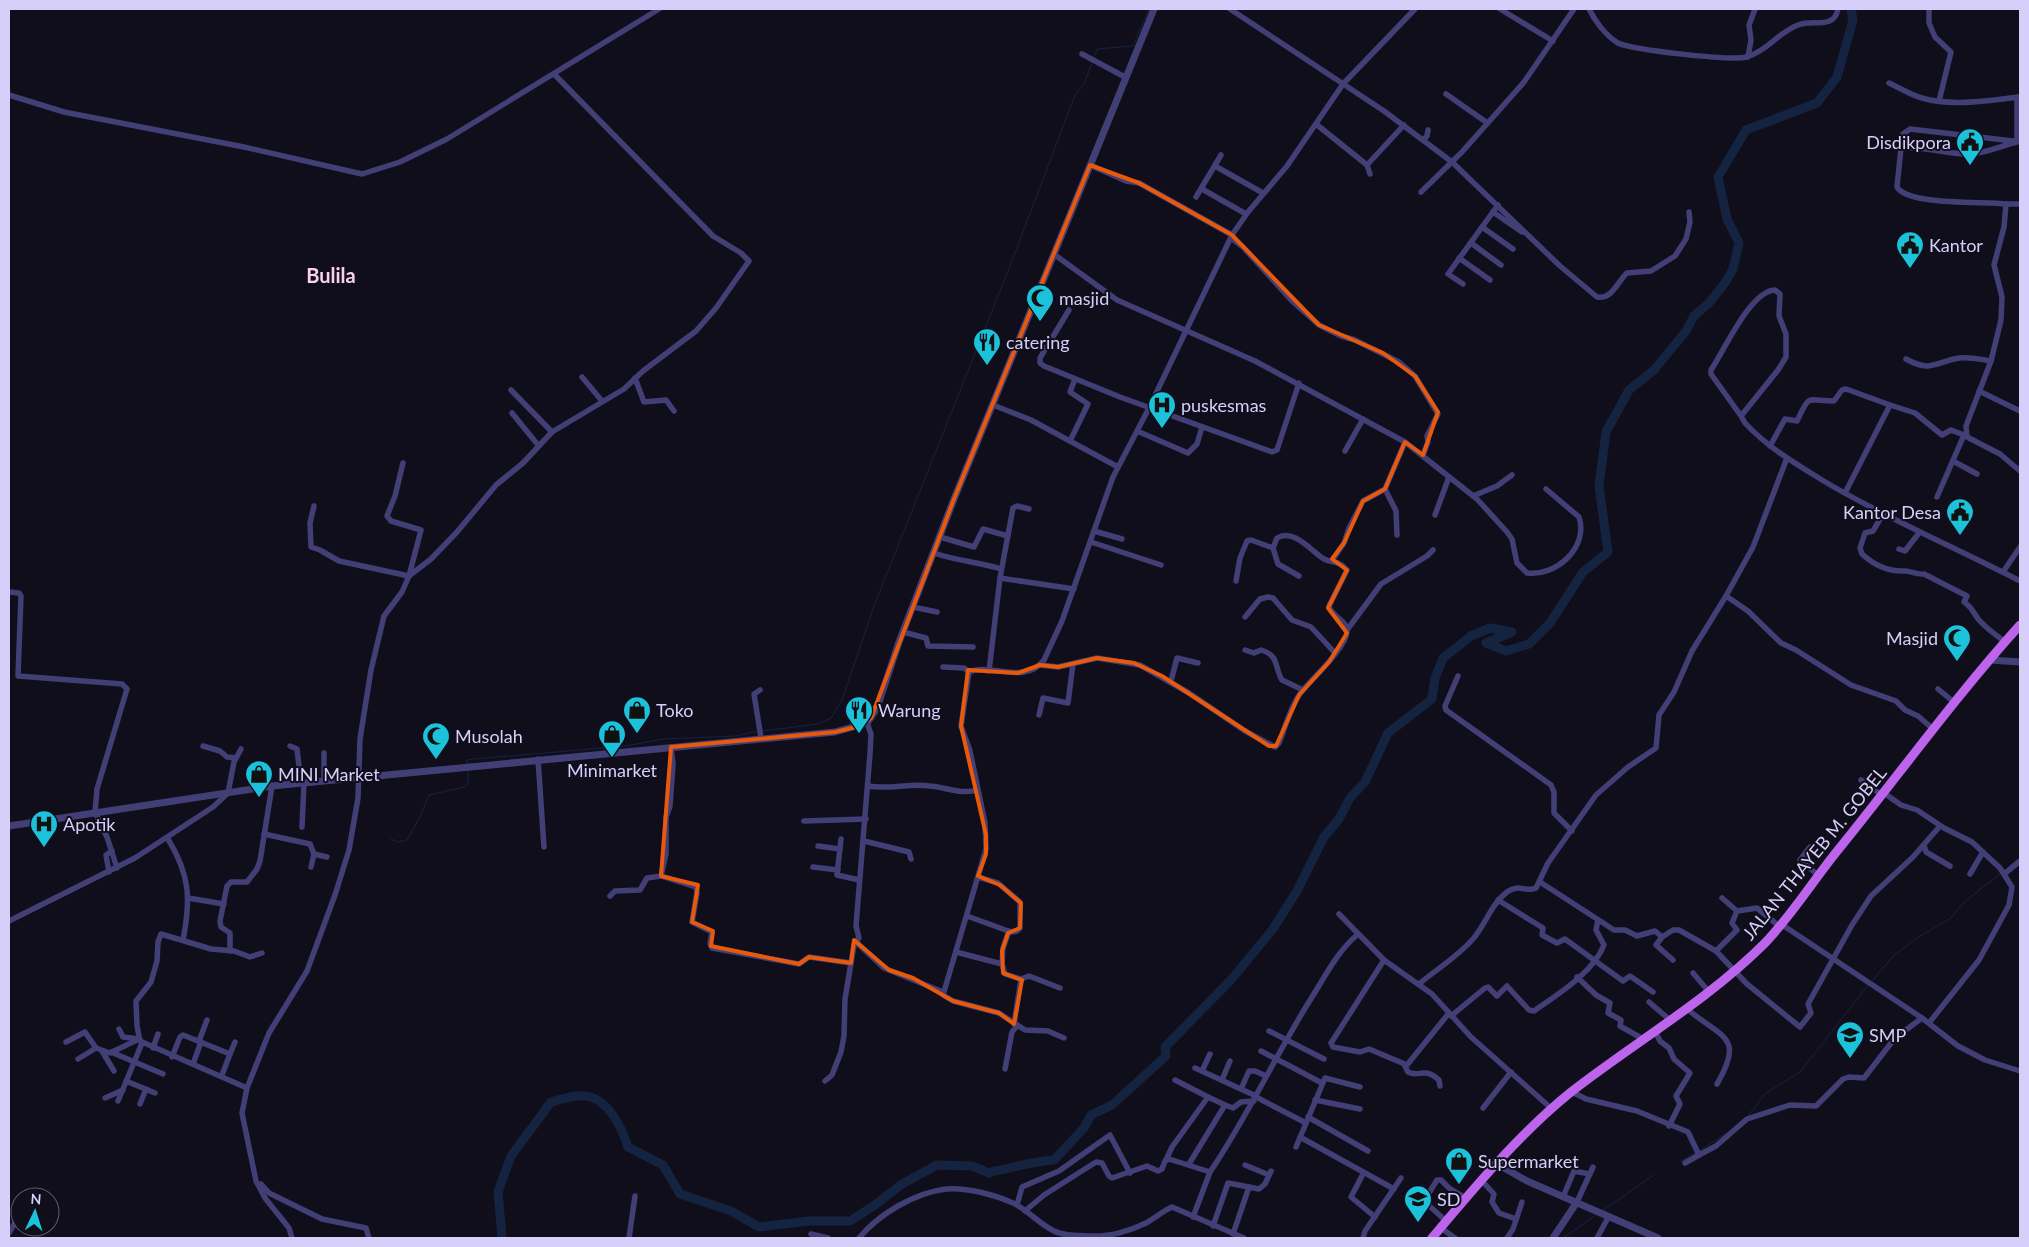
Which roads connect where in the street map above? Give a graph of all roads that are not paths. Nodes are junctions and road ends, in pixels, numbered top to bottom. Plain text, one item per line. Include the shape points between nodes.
1 (659, 9) edge
2 (1152, 9) edge
3 (1230, 9) edge
4 (1415, 9) edge
5 (1500, 9) edge
6 (1574, 9) edge
7 (1589, 9) edge
8 (1755, 9) edge
9 (1838, 9) edge
10 (1929, 9) edge
11 (1553, 40) junction
12 (1082, 54) dead end
13 (1748, 57) junction
14 (554, 74) junction
15 (1125, 77) junction
16 (1343, 84) junction
17 (1889, 84) dead end
18 (1446, 94) dead end
19 (9, 95) edge
20 (2019, 97) edge
21 (1939, 101) junction
22 (1486, 122) junction
23 (1316, 124) junction
24 (1404, 125) junction
25 (1428, 130) dead end
26 (1423, 140) junction
27 (2019, 142) edge
28 (1902, 148) junction
29 (1221, 155) dead end
30 (1452, 162) junction
31 (1366, 165) junction
32 (1090, 166) junction
33 (1215, 166) junction
34 (1370, 174) dead end
35 (1202, 188) junction
36 (1421, 192) dead end
37 (1263, 193) junction
38 (1196, 197) dead end
39 (2006, 204) junction
40 (2020, 204) edge
41 (1498, 205) junction
42 (1493, 212) junction
43 (1689, 212) dead end
44 (1246, 214) junction
45 (1482, 227) junction
46 (1522, 232) dead end
47 (1231, 237) junction
48 (1470, 243) junction
49 (1513, 249) dead end
50 (1054, 255) junction
51 (1459, 258) junction
52 (1502, 265) dead end
53 (1490, 280) dead end
54 (1463, 284) dead end
55 (1069, 310) dead end
56 (1187, 330) junction
57 (1906, 359) dead end
58 (1991, 361) junction
59 (582, 377) dead end
60 (635, 378) junction
61 (1075, 379) junction
62 (1299, 384) junction
63 (512, 390) dead end
64 (1979, 391) junction
65 (602, 401) junction
66 (993, 405) junction
67 (1890, 405) junction
68 (1149, 408) junction
69 (674, 410) dead end
70 (2020, 411) edge
71 (512, 413) dead end
72 (1741, 416) junction
73 (1363, 419) junction
74 (1202, 427) junction
75 (1137, 431) junction
76 (552, 432) junction
77 (1966, 436) junction
78 (1070, 441) junction
79 (1405, 442) junction
80 (538, 445) junction
81 (1770, 446) junction
82 (1345, 451) dead end
83 (1423, 455) junction
84 (1788, 458) junction
85 (1953, 461) junction
86 (403, 463) dead end
87 (1118, 467) junction
88 (2020, 471) edge
89 (1977, 474) dead end
90 (1512, 475) dead end
91 (1450, 477) junction
92 (1386, 489) junction
93 (1546, 489) dead end
94 (1845, 493) junction
95 (1473, 496) junction
96 (1937, 497) dead end
97 (314, 506) dead end
98 (1029, 509) dead end
99 (1883, 514) junction
100 (1436, 515) dead end
101 (1094, 532) junction
102 (1919, 533) junction
103 (1397, 534) dead end
104 (1008, 536) junction
105 (940, 537) junction
106 (1122, 540) dead end
107 (1090, 542) junction
108 (2020, 547) edge
109 (1273, 548) junction
110 (1899, 549) dead end
111 (1433, 550) dead end
112 (934, 553) junction
113 (1333, 559) junction
114 (1161, 565) dead end
115 (1001, 569) junction
116 (2004, 572) junction
117 (409, 576) junction
118 (1299, 576) dead end
119 (1000, 578) junction
120 (2020, 580) edge
121 (1236, 581) dead end
122 (1074, 589) junction
123 (9, 592) edge
124 (1726, 596) junction
125 (913, 607) junction
126 (937, 612) dead end
127 (1245, 617) dead end
128 (2020, 625) edge
129 (1347, 630) junction
130 (903, 632) junction
131 (2005, 642) junction
132 (973, 647) dead end
133 (1245, 650) dead end
134 (1335, 654) junction
135 (1990, 660) junction
136 (2020, 662) edge
137 (1198, 663) dead end
138 (1073, 664) junction
139 (1040, 665) junction
140 (943, 667) dead end
141 (989, 671) junction
142 (969, 672) junction
143 (1458, 676) dead end
144 (1170, 681) junction
145 (1938, 689) dead end
146 (760, 690) dead end
147 (1303, 690) junction
148 (1955, 703) junction
149 (1040, 715) dead end
150 (867, 723) junction
151 (1933, 729) junction
152 (761, 736) junction
153 (203, 746) dead end
154 (290, 746) dead end
155 (671, 746) junction
156 (241, 749) dead end
157 (324, 753) dead end
158 (236, 758) junction
159 (538, 759) junction
160 (358, 777) junction
161 (1861, 780) dead end
162 (324, 781) junction
163 (302, 783) junction
164 (272, 786) junction
165 (868, 786) junction
166 (976, 790) junction
167 (228, 793) junction
168 (1883, 794) junction
169 (95, 812) junction
170 (866, 819) junction
171 (804, 821) dead end
172 (9, 826) edge
173 (1940, 826) junction
174 (302, 827) dead end
175 (1572, 831) junction
176 (264, 834) junction
177 (168, 839) junction
178 (841, 839) dead end
179 (864, 841) junction
180 (1924, 845) junction
181 (818, 846) dead end
182 (544, 847) dead end
183 (1810, 847) dead end
184 (840, 849) junction
185 (112, 852) junction
186 (1983, 852) junction
187 (314, 854) junction
188 (327, 857) dead end
189 (911, 860) dead end
190 (2020, 861) edge
191 (1950, 866) dead end
192 (311, 867) dead end
193 (813, 867) dead end
194 (116, 868) junction
195 (838, 870) junction
196 (109, 872) junction
197 (2003, 872) junction
198 (1970, 874) dead end
199 (661, 876) junction
200 (1819, 876) junction
201 (978, 877) junction
202 (859, 880) junction
203 (1540, 882) junction
204 (610, 896) dead end
205 (188, 898) junction
206 (1722, 898) dead end
207 (1498, 900) junction
208 (224, 904) junction
209 (1737, 910) junction
210 (1339, 914) dead end
211 (967, 916) junction
212 (1598, 920) junction
213 (9, 921) edge
214 (1780, 925) junction
215 (1009, 931) junction
216 (1357, 935) junction
217 (1662, 937) junction
218 (183, 940) junction
219 (856, 942) junction
220 (230, 951) junction
221 (956, 952) junction
222 (1716, 952) junction
223 (262, 953) dead end
224 (1384, 960) junction
225 (1595, 960) junction
226 (1673, 960) dead end
227 (1832, 960) junction
228 (851, 964) junction
229 (1002, 964) junction
230 (1734, 970) junction
231 (1693, 973) dead end
232 (1577, 978) junction
233 (1021, 980) junction
234 (1419, 984) junction
235 (1060, 988) dead end
236 (943, 992) junction
237 (1653, 992) dead end
238 (1710, 993) junction
239 (1649, 1002) dead end
240 (1686, 1009) junction
241 (1450, 1014) junction
242 (1922, 1018) junction
243 (207, 1020) dead end
244 (1670, 1020) junction
245 (1929, 1023) junction
246 (1015, 1025) junction
247 (119, 1029) dead end
248 (1655, 1030) junction
249 (1269, 1031) dead end
250 (158, 1034) dead end
251 (1064, 1038) dead end
252 (1286, 1040) junction
253 (1642, 1040) junction
254 (141, 1041) junction
255 (200, 1041) junction
256 (66, 1042) dead end
257 (235, 1042) dead end
258 (153, 1048) junction
259 (99, 1050) junction
260 (1261, 1051) dead end
261 (111, 1052) junction
262 (230, 1054) junction
263 (1210, 1054) dead end
264 (172, 1057) junction
265 (78, 1059) dead end
266 (1276, 1059) junction
267 (1324, 1059) dead end
268 (1230, 1062) dead end
269 (134, 1063) junction
270 (192, 1064) junction
271 (1405, 1066) junction
272 (1195, 1068) dead end
273 (1005, 1069) dead end
274 (114, 1071) dead end
275 (1202, 1071) junction
276 (2020, 1071) edge
277 (1511, 1072) junction
278 (163, 1074) dead end
279 (222, 1075) junction
280 (1266, 1076) junction
281 (1175, 1080) dead end
282 (1222, 1080) junction
283 (126, 1081) junction
284 (825, 1081) dead end
285 (1322, 1083) junction
286 (1717, 1084) dead end
287 (1440, 1086) dead end
288 (1360, 1087) dead end
289 (247, 1088) junction
290 (146, 1089) junction
291 (1241, 1089) junction
292 (123, 1090) junction
293 (1572, 1092) junction
294 (155, 1093) dead end
295 (1208, 1097) junction
296 (105, 1098) dead end
297 (1255, 1098) junction
298 (1315, 1100) junction
299 (118, 1101) dead end
300 (140, 1104) dead end
301 (1225, 1105) junction
302 (1483, 1108) dead end
303 (1552, 1109) junction
304 (1360, 1110) dead end
305 (1307, 1120) junction
306 (1669, 1126) junction
307 (1300, 1137) junction
308 (1296, 1147) dead end
309 (1368, 1151) dead end
310 (1697, 1152) junction
311 (1166, 1160) junction
312 (1685, 1163) dead end
313 (252, 1164) junction
314 (1189, 1164) junction
315 (1497, 1164) junction
316 (1245, 1165) dead end
317 (1593, 1167) dead end
318 (1210, 1172) junction
319 (1130, 1173) junction
320 (1363, 1174) junction
321 (1590, 1174) junction
322 (1401, 1178) dead end
323 (1482, 1182) junction
324 (1249, 1187) junction
325 (1394, 1189) junction
326 (636, 1196) dead end
327 (1563, 1197) junction
328 (1466, 1198) junction
329 (1522, 1202) dead end
330 (1577, 1202) junction
331 (1017, 1205) junction
332 (1025, 1211) junction
333 (1604, 1214) junction
334 (1193, 1217) junction
335 (1375, 1217) junction
336 (1516, 1219) junction
337 (1444, 1225) junction
338 (1213, 1226) junction
339 (812, 1234) dead end
340 (1233, 1234) junction
341 (292, 1238) edge
342 (369, 1238) edge
343 (629, 1238) edge
344 (828, 1238) edge
345 (859, 1238) edge
346 (1244, 1238) edge
347 (1363, 1238) edge
348 (1432, 1238) edge
349 (1455, 1238) edge
350 (1507, 1238) edge
351 (1553, 1238) edge
352 (1597, 1238) edge
353 (1658, 1238) edge

1 - 14 street
2 - 15 street
3 - 16 street
4 - 16 street
5 - 11 street
6 - 11 street
7 - 13 street via 1609,36 1636,49
8 - 13 street via 1750,25
9 - 13 street via 1836,18 1831,22 1796,26
10 - 21 street via 1934,38 1951,52
11 - 22 street via 1524,82
12 - 15 street
14 - 19 street via 413,157 358,174 244,147 64,112
14 - 60 street via 714,236 749,261 696,331
15 - 32 street
16 - 23 street
16 - 24 street
17 - 21 street via 1919,98
18 - 22 street
20 - 21 street
20 - 27 street
22 - 30 street
23 - 31 street
23 - 37 street via 1287,166
24 - 26 street
24 - 31 street
25 - 26 street
26 - 30 street
27 - 28 street via 1976,154 1922,146
27 - 28 street via 1910,129 1903,132
28 - 39 street via 1897,187 1904,195
29 - 33 street
30 - 36 street
30 - 41 street
31 - 34 street
32 - 47 street via 1126,181 1138,182
32 - 50 street
33 - 35 street
33 - 37 street
35 - 38 street
35 - 44 street
37 - 44 street
39 - 40 street
39 - 58 street via 1994,265 2001,287 2002,308
41 - 42 street
41 - 43 street via 1560,266 1600,298 1611,293 1627,273 1651,271 1674,257 1686,239
42 - 45 street
42 - 46 street
44 - 47 street
45 - 48 street
45 - 49 street
47 - 56 street
47 - 83 street via 1319,325 1383,353 1415,376 1438,414 1427,436
48 - 51 street
48 - 52 street
50 - 56 street via 1117,300
50 - 66 street
51 - 53 street
51 - 54 street via 1448,274
55 - 61 street via 1039,362
56 - 62 street
56 - 68 street
57 - 58 street via 1928,367 1959,358
58 - 64 street
59 - 65 street
60 - 65 street via 624,389
60 - 69 street via 644,402 666,400
61 - 68 street
61 - 78 street via 1070,392 1088,404
62 - 73 street
62 - 74 street via 1275,452
63 - 76 street
64 - 70 street
64 - 77 street via 1966,426
65 - 76 street
66 - 78 street via 1031,420
66 - 105 street
67 - 77 street via 1915,413 1942,435 1950,430
67 - 81 street via 1846,388 1834,401 1809,399 1798,421 1786,419
67 - 94 street
68 - 74 street
68 - 75 street
71 - 80 street
72 - 72 street via 1786,357 1786,334 1779,316 1780,294 1775,290 1755,300 1711,370
72 - 81 street
73 - 79 street
73 - 82 street
74 - 75 street via 1196,444 1188,453
75 - 87 street
76 - 80 street
77 - 85 street
77 - 88 street via 2000,454
78 - 87 street
79 - 83 street
79 - 92 street
80 - 117 street via 524,463 488,493 431,560
81 - 84 street
83 - 91 street
84 - 94 street
84 - 124 street via 1753,548
85 - 89 street
85 - 96 street
86 - 117 street via 387,516 391,521 421,530
87 - 101 street
90 - 95 street via 1497,486
91 - 95 street
91 - 100 street
92 - 103 street via 1396,511
92 - 113 street via 1363,501
93 - 95 street via 1579,517 1580,535 1567,561 1536,574 1527,573 1517,564 1512,539
94 - 99 street
97 - 117 street via 310,523 311,547 339,561
98 - 104 street via 1014,507
99 - 102 street
99 - 131 street via 1874,530 1864,533 1860,548 1862,554 1882,567 1924,574 1967,596 1964,602
101 - 106 street
101 - 107 street
102 - 110 street via 1910,548 1906,551
102 - 116 street
104 - 105 street via 983,529 974,547
104 - 115 street
105 - 112 street
107 - 114 street
107 - 122 street
108 - 116 street
109 - 113 street via 1277,538 1287,535 1325,559
109 - 118 street via 1278,564
109 - 121 street via 1251,540 1247,542
111 - 129 street via 1381,584
112 - 115 street
112 - 125 street
113 - 129 street via 1347,570 1330,608
115 - 119 street
116 - 120 street
117 - 160 street via 402,592 386,612 382,625 360,739
119 - 122 street
119 - 141 street
122 - 139 street
123 - 169 street via 21,596 18,676 122,684 127,689 98,789
124 - 151 street via 1748,611 1781,643 1851,684 1896,701
124 - 175 street via 1692,651 1674,692 1658,718 1656,748 1616,776 1596,795
125 - 126 street
125 - 130 street
127 - 134 street via 1260,599 1273,598 1292,620 1311,627
128 - 131 main road, JALAN THAYEB M. GOBEL
129 - 134 street
130 - 132 street via 926,638 930,646
130 - 150 street via 877,708
131 - 135 main road, JALAN THAYEB M. GOBEL
133 - 147 street via 1267,652 1277,662 1282,680
134 - 147 street
135 - 136 street
135 - 148 main road, JALAN THAYEB M. GOBEL
137 - 144 street via 1177,658
138 - 139 street
138 - 144 street via 1097,658 1134,663
138 - 149 street via 1068,702 1043,698
139 - 141 street via 1018,673
140 - 142 street via 964,668
141 - 142 street
142 - 166 street via 961,726 970,752
143 - 175 street via 1446,710 1551,785 1554,813
144 - 147 street via 1273,748 1279,743
145 - 148 street
146 - 152 street via 754,694
148 - 151 main road, JALAN THAYEB M. GOBEL
150 - 152 street via 835,732
150 - 165 street via 871,734
151 - 168 main road, JALAN THAYEB M. GOBEL
152 - 155 street
153 - 158 street
154 - 163 street via 297,749
155 - 159 street
155 - 199 street via 670,808 666,817 666,854
156 - 158 street
157 - 162 street
158 - 167 street
159 - 160 street
159 - 182 street
160 - 162 street
160 - 289 street via 352,837 325,924 302,981 269,1033
161 - 168 street
162 - 163 street
163 - 164 street
163 - 174 street
164 - 167 street
164 - 176 street
165 - 166 street via 921,785
165 - 170 street
166 - 201 street via 985,823 986,842 986,854
167 - 169 street
167 - 177 street
168 - 173 street via 1917,810
168 - 200 main road, JALAN THAYEB M. GOBEL
169 - 172 street
169 - 185 street
170 - 171 street
170 - 179 street
173 - 180 street
173 - 186 street via 1972,842
175 - 203 street via 1548,863
176 - 187 street via 302,841 312,846
176 - 208 street via 257,869 247,882 229,883
177 - 194 street
177 - 205 street via 185,871
178 - 184 street
179 - 189 street via 909,852
179 - 202 street
180 - 191 street via 1926,852
180 - 227 street via 1871,896
181 - 184 street
183 - 200 street via 1800,860
184 - 195 street
185 - 194 street
185 - 196 street via 106,855
186 - 197 street
186 - 198 street
187 - 188 street
187 - 192 street
190 - 197 street
193 - 195 street
194 - 196 street
195 - 202 street via 837,875
196 - 213 street
197 - 245 street via 2012,887 2009,905 1979,960
199 - 204 street via 647,878 640,890 615,890
199 - 228 street via 696,887 692,922 712,932 712,948 799,964 809,957
200 - 214 main road, JALAN THAYEB M. GOBEL
201 - 211 street
201 - 215 street via 1000,884 1020,903 1020,928 1015,932
202 - 219 street via 856,926 859,938
203 - 207 street via 1532,890 1514,888
203 - 212 street
205 - 208 street
205 - 218 street
206 - 209 street
207 - 225 street via 1543,928 1544,936 1556,943 1565,939
207 - 234 street via 1472,940
208 - 220 street via 221,925 230,933
209 - 214 street via 1757,908
209 - 222 street via 1732,923 1737,930
210 - 216 street
211 - 215 street
211 - 221 street
212 - 217 street via 1614,930 1625,930 1637,936 1653,930
212 - 225 street via 1597,932 1604,945
214 - 227 street
214 - 230 main road, JALAN THAYEB M. GOBEL
215 - 229 street
216 - 224 street
216 - 252 street via 1337,957
217 - 222 street via 1677,929
217 - 226 street via 1656,945
218 - 220 street
218 - 254 street via 159,935 158,961 152,982 136,1001
219 - 228 street
219 - 236 street via 884,968
220 - 223 street via 254,958
221 - 229 street
221 - 236 street
222 - 230 street
224 - 234 street
224 - 271 street via 1331,1044 1341,1050 1363,1052 1368,1049
225 - 232 street
225 - 237 street via 1623,981 1630,976
227 - 230 street via 1808,1004 1811,1013 1800,1027
227 - 242 street
228 - 284 street via 842,1052 832,1075
229 - 233 street via 1005,974
230 - 238 main road, JALAN THAYEB M. GOBEL
231 - 238 street
232 - 241 street via 1534,1011 1529,1010 1507,986 1497,996 1485,988
232 - 253 street via 1610,1003 1608,1013 1621,1020 1620,1026
233 - 235 street via 1029,976
233 - 246 street
234 - 241 street
236 - 246 street via 953,1002 994,1010
238 - 240 main road, JALAN THAYEB M. GOBEL
239 - 244 street
240 - 244 main road, JALAN THAYEB M. GOBEL
240 - 286 street via 1728,1041 1729,1060
241 - 271 street
241 - 277 street
242 - 245 street
242 - 310 street via 1895,1038 1866,1077 1843,1079 1816,1106 1790,1105 1747,1119 1716,1146
243 - 255 street
244 - 248 main road, JALAN THAYEB M. GOBEL
245 - 276 street via 1973,1055
246 - 251 street via 1025,1030 1048,1031
246 - 273 street
247 - 254 street via 122,1037
248 - 253 main road, JALAN THAYEB M. GOBEL
248 - 306 street via 1674,1060 1690,1073 1676,1096 1680,1104
249 - 252 street
250 - 258 street
252 - 266 street
252 - 267 street
253 - 293 main road, JALAN THAYEB M. GOBEL
254 - 258 street
254 - 261 street
254 - 269 street
255 - 262 street
255 - 264 street via 181,1035
255 - 270 street
256 - 259 street via 85,1032
257 - 262 street
258 - 264 street
259 - 261 street
259 - 265 street
259 - 274 street
260 - 266 street
261 - 269 street
262 - 279 street
263 - 275 street
264 - 270 street
266 - 280 street
266 - 285 street
268 - 282 street
269 - 278 street
269 - 283 street
270 - 279 street
271 - 287 street via 1412,1074 1422,1071 1431,1075 1439,1080
272 - 275 street
275 - 282 street
277 - 302 street
277 - 303 street
279 - 289 street
280 - 291 street via 1255,1070 1249,1071
280 - 297 street
281 - 295 street
282 - 291 street
283 - 290 street
283 - 292 street
285 - 288 street via 1325,1078
285 - 298 street
289 - 313 street via 242,1114
290 - 294 street
290 - 300 street
291 - 297 street
292 - 296 street
292 - 299 street
293 - 303 main road, JALAN THAYEB M. GOBEL
293 - 306 street via 1586,1099 1640,1112
295 - 301 street
295 - 311 street
297 - 301 street via 1233,1108
297 - 305 street
297 - 318 street
298 - 304 street
298 - 305 street
301 - 314 street
303 - 315 main road, JALAN THAYEB M. GOBEL
305 - 307 street
305 - 309 street
306 - 310 street via 1688,1132
307 - 308 street
307 - 320 street
310 - 312 street
311 - 314 street
311 - 319 street via 1158,1171 1147,1166
313 - 341 street via 261,1191 289,1228
313 - 342 street via 262,1187 270,1193 325,1220 366,1228
314 - 318 street
315 - 323 main road, JALAN THAYEB M. GOBEL
315 - 327 street
316 - 324 street via 1270,1173 1261,1188
317 - 321 street
318 - 334 street
319 - 331 street via 1112,1133 1059,1171 1022,1187
319 - 332 street via 1111,1178 1102,1163 1094,1163
320 - 325 street
320 - 335 street via 1351,1198
321 - 327 street via 1574,1171
321 - 330 street
322 - 325 street
323 - 328 main road, JALAN THAYEB M. GOBEL
323 - 336 street via 1497,1195 1492,1202 1497,1211
324 - 338 street via 1232,1182 1228,1184
324 - 340 street
325 - 335 street
326 - 343 street
327 - 330 street
328 - 337 main road, JALAN THAYEB M. GOBEL
328 - 337 street via 1437,1180 1424,1201
329 - 336 street
330 - 333 street
330 - 351 street
331 - 332 street
331 - 345 street via 984,1194 947,1189 927,1194 886,1214
332 - 334 street via 1053,1231 1091,1236 1118,1233 1139,1226 1170,1207
333 - 352 street
333 - 353 street
334 - 338 street
335 - 347 street
336 - 350 street
337 - 348 main road, JALAN THAYEB M. GOBEL
337 - 349 street
338 - 340 street
339 - 344 street
340 - 346 street

